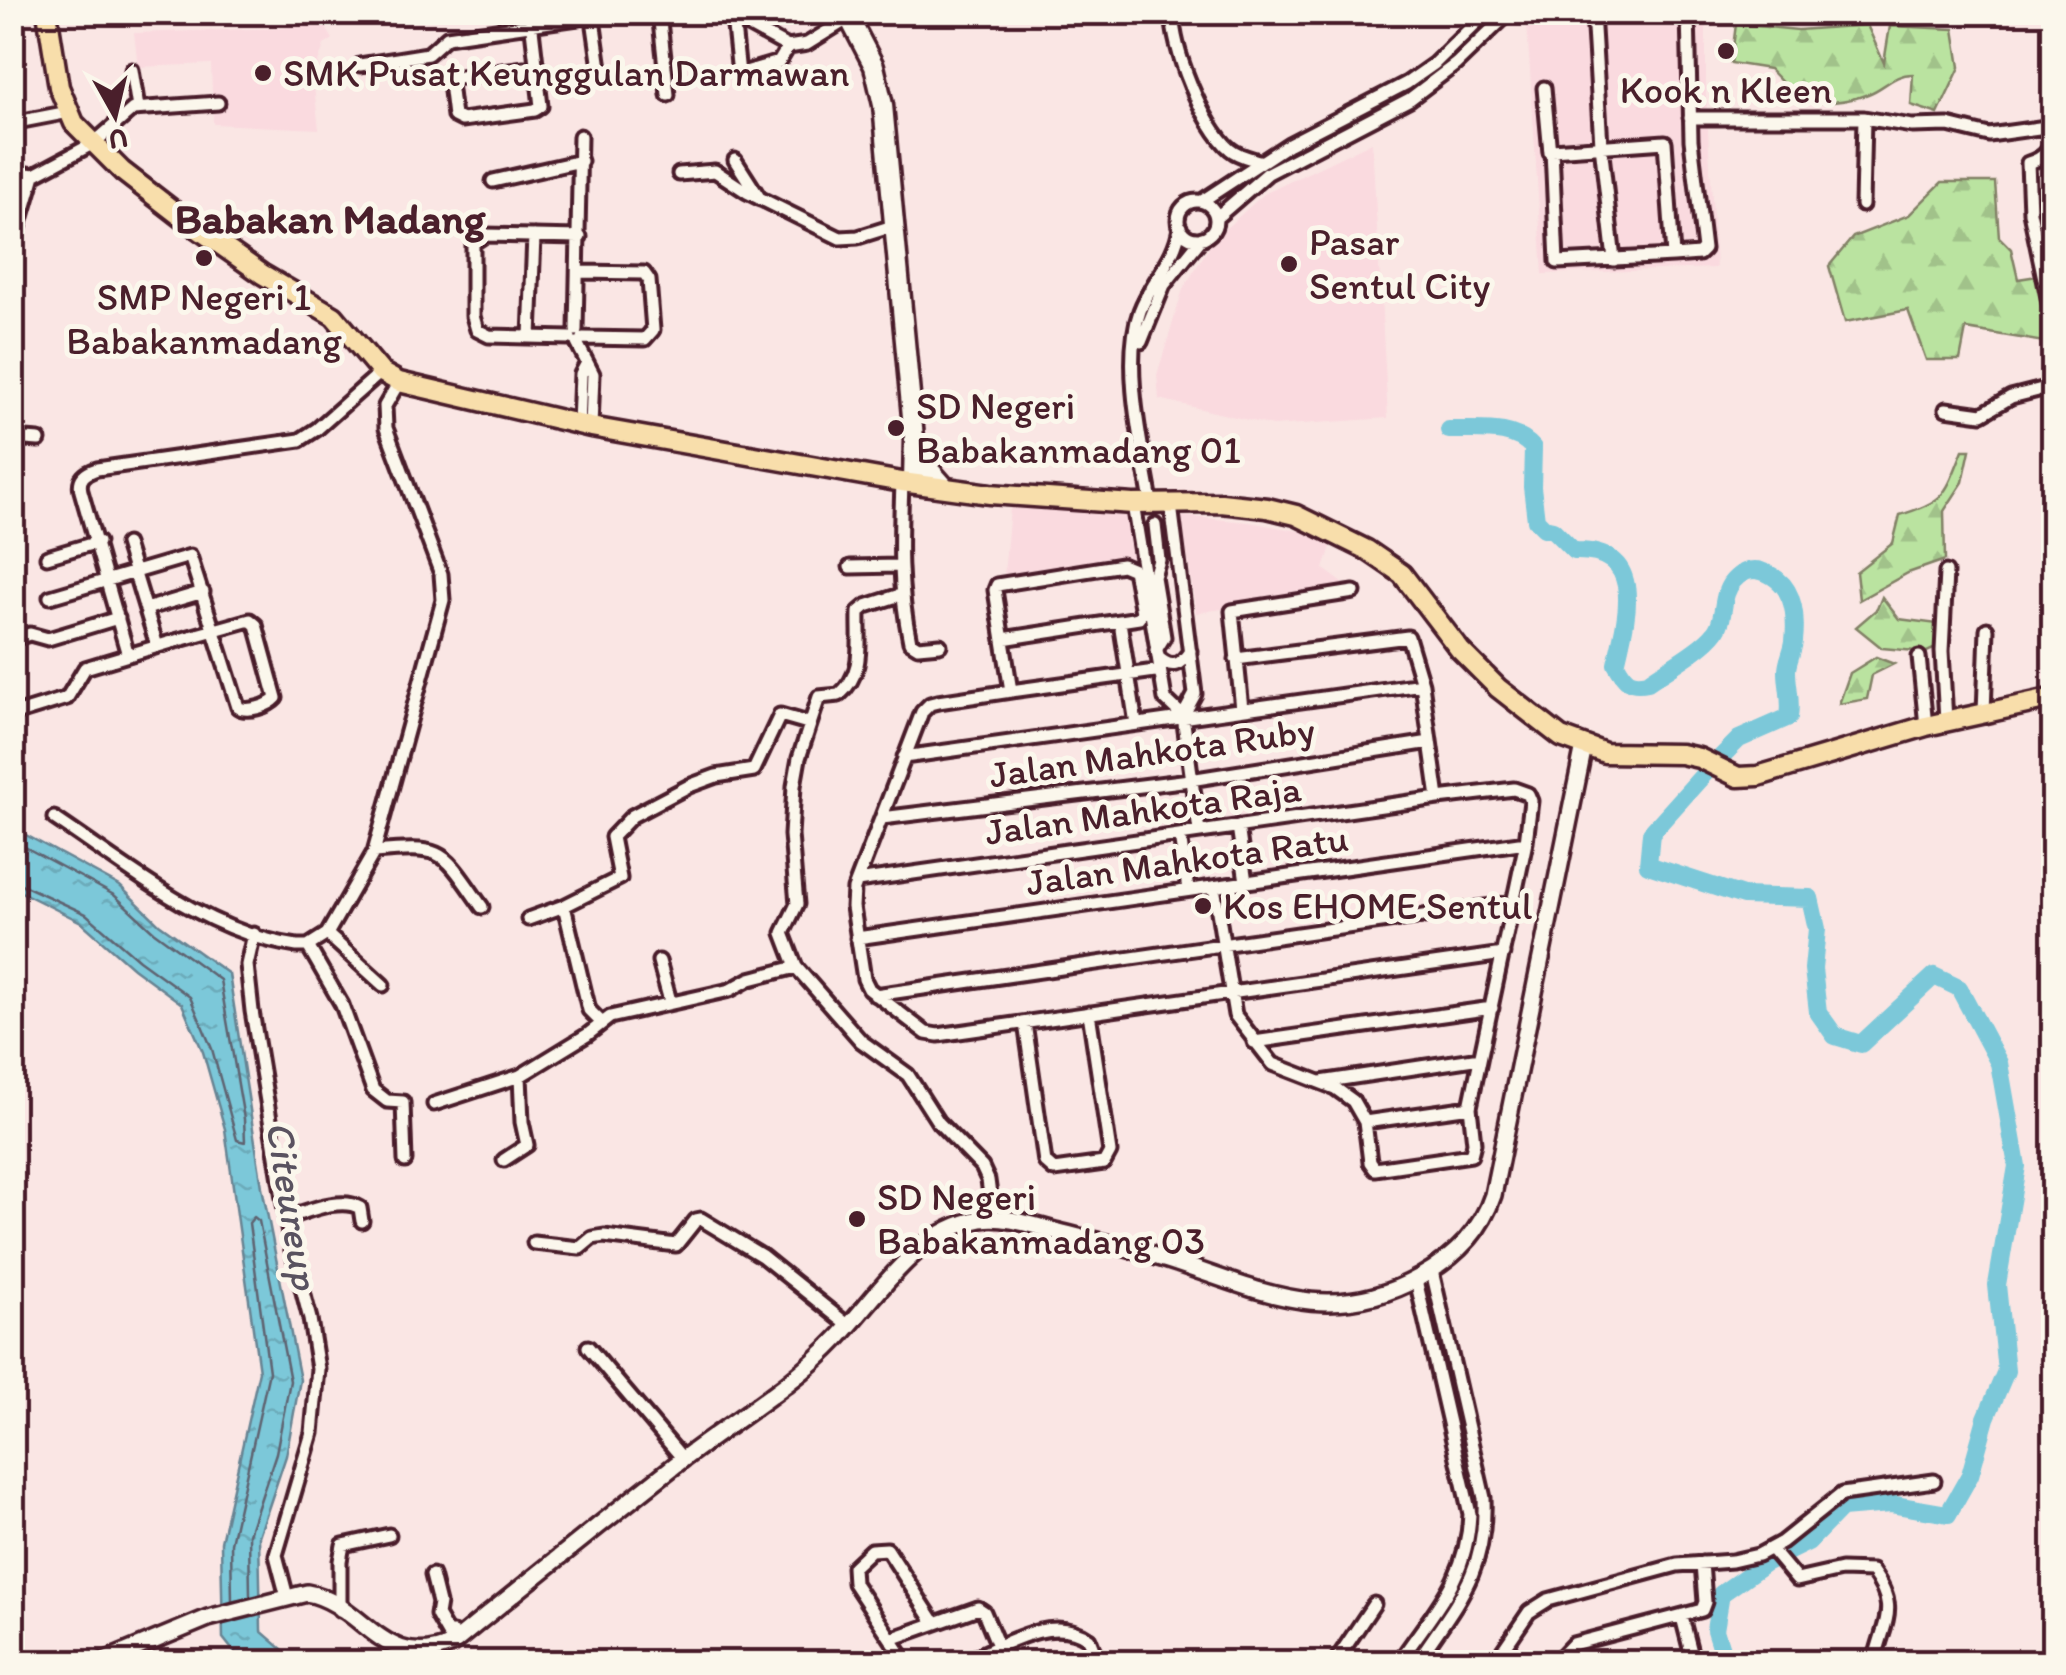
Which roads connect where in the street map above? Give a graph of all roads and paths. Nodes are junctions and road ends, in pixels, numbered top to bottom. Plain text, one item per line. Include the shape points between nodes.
1 (47, 12) edge
2 (530, 12) edge
3 (644, 12) edge
4 (659, 12) edge
5 (1173, 12) edge
6 (1487, 12) edge
7 (1510, 12) edge
8 (1592, 12) edge
9 (1688, 12) edge
10 (592, 14) edge
11 (729, 15) edge
12 (847, 15) edge
13 (533, 26) junction
14 (788, 47) junction
15 (360, 65) dead end
16 (538, 66) junction
17 (600, 68) dead end
18 (132, 70) dead end
19 (1544, 88) dead end
20 (668, 94) dead end
21 (218, 103) dead end
22 (138, 108) junction
23 (69, 112) junction
24 (1690, 118) junction
25 (1864, 118) junction
26 (12, 122) edge
27 (580, 136) dead end
28 (1691, 140) junction
29 (1666, 142) junction
30 (94, 143) junction
31 (1601, 145) junction
32 (1550, 153) junction
33 (735, 160) dead end
34 (580, 161) junction
35 (1259, 161) junction
36 (12, 172) edge
37 (679, 174) dead end
38 (34, 176) junction
39 (493, 181) dead end
40 (760, 199) junction
41 (1202, 201) junction
42 (1862, 205) dead end
43 (1216, 218) junction
44 (893, 226) junction
45 (1180, 227) junction
46 (534, 236) junction
47 (580, 238) junction
48 (1202, 238) junction
49 (12, 250) edge
50 (1673, 256) junction
51 (1614, 260) junction
52 (579, 272) junction
53 (2054, 326) edge
54 (530, 337) junction
55 (577, 338) junction
56 (1134, 365) junction
57 (381, 372) junction
58 (400, 382) junction
59 (2054, 386) edge
60 (1946, 409) dead end
61 (585, 426) junction
62 (12, 438) edge
63 (914, 438) junction
64 (39, 440) dead end
65 (907, 482) junction
66 (943, 485) junction
67 (1142, 500) junction
68 (1171, 505) junction
69 (1155, 525) dead end
70 (98, 542) junction
71 (126, 544) dead end
72 (47, 557) dead end
73 (1160, 560) junction
74 (898, 566) junction
75 (850, 567) dead end
76 (134, 572) junction
77 (1946, 572) dead end
78 (108, 580) junction
79 (203, 592) junction
80 (1354, 592) dead end
81 (900, 595) junction
82 (50, 597) dead end
83 (146, 610) junction
84 (118, 618) junction
85 (1120, 622) junction
86 (216, 629) junction
87 (1986, 629) dead end
88 (14, 636) edge
89 (1003, 639) junction
90 (940, 645) dead end
91 (156, 646) junction
92 (1189, 647) junction
93 (1157, 653) junction
94 (128, 655) junction
95 (1919, 657) dead end
96 (1236, 659) junction
97 (1155, 671) dead end
98 (1128, 674) junction
99 (1422, 684) junction
100 (1011, 691) junction
101 (2054, 698) edge
102 (1242, 709) junction
103 (1984, 712) junction
104 (12, 715) edge
105 (1183, 716) junction
106 (1946, 721) junction
107 (808, 723) junction
108 (1136, 724) junction
109 (1926, 726) junction
110 (1430, 742) junction
111 (1584, 746) junction
112 (904, 757) junction
113 (1190, 780) junction
114 (1438, 798) junction
115 (54, 818) dead end
116 (882, 818) junction
117 (1238, 826) junction
118 (1199, 831) junction
119 (1180, 834) junction
120 (1526, 842) junction
121 (374, 852) junction
122 (857, 881) junction
123 (1246, 882) junction
124 (1214, 887) junction
125 (1188, 890) junction
126 (1513, 902) junction
127 (564, 906) junction
128 (482, 907) dead end
129 (528, 919) dead end
130 (254, 934) junction
131 (327, 934) junction
132 (858, 938) junction
133 (1222, 944) junction
134 (308, 946) junction
135 (1503, 954) junction
136 (659, 961) dead end
137 (796, 967) junction
138 (383, 985) dead end
139 (1229, 993) junction
140 (875, 995) junction
141 (670, 1001) junction
142 (1492, 1008) junction
143 (1090, 1013) junction
144 (1025, 1022) junction
145 (602, 1023) junction
146 (1254, 1042) junction
147 (1480, 1058) junction
148 (520, 1076) junction
149 (1320, 1082) junction
150 (434, 1104) dead end
151 (1470, 1107) junction
152 (1365, 1122) junction
153 (405, 1160) dead end
154 (504, 1160) dead end
155 (286, 1218) junction
156 (993, 1218) junction
157 (362, 1221) dead end
158 (534, 1243) dead end
159 (1432, 1270) junction
160 (1416, 1280) junction
161 (849, 1326) junction
162 (588, 1346) dead end
163 (684, 1459) junction
164 (1934, 1481) dead end
165 (389, 1535) dead end
166 (1773, 1552) junction
167 (1702, 1562) junction
168 (432, 1574) dead end
169 (282, 1598) junction
170 (1374, 1604) dead end
171 (340, 1610) junction
172 (1682, 1617) junction
173 (934, 1622) junction
174 (458, 1638) junction
175 (891, 1639) junction
176 (1000, 1648) junction
177 (102, 1662) edge
178 (906, 1662) edge
179 (964, 1662) edge
180 (1098, 1662) edge
181 (1335, 1662) edge
182 (1399, 1662) edge
183 (1417, 1662) edge
184 (1495, 1662) edge
185 (1556, 1662) edge
186 (1688, 1662) edge
187 (1882, 1662) edge

1 - 23 main road via 58,87
2 - 13 street
3 - 10 street
4 - 20 street
5 - 35 street via 1174,41 1208,121 1228,148
6 - 35 street via 1407,83
7 - 43 street via 1410,100 1268,173
8 - 31 street
9 - 24 street
10 - 13 street
10 - 17 street
11 - 14 street
11 - 14 street via 739,74 779,62
12 - 14 street via 807,44
12 - 44 main road via 874,66 883,104
13 - 15 street via 447,37 428,54
13 - 16 street
16 - 16 street via 454,78 454,116 539,109
18 - 22 street
19 - 32 street
21 - 22 street
22 - 30 street
23 - 26 street
23 - 30 main road
24 - 25 street
24 - 28 street
25 - 42 street
25 - 53 street via 1989,135 2051,130 2048,151 2028,163 2027,189
27 - 34 street
28 - 29 street
28 - 50 street via 1704,250
29 - 31 street
29 - 50 street
30 - 38 street
30 - 57 main road via 184,219 334,316
31 - 32 street
31 - 51 street
32 - 51 street via 1554,258
33 - 40 street
34 - 39 street
34 - 47 street
35 - 41 street
36 - 38 street
37 - 40 street via 715,171
38 - 49 street
40 - 44 street via 840,238
41 - 43 street
41 - 45 street via 1181,210
43 - 48 street via 1214,230
44 - 63 main road
45 - 48 street
45 - 56 street via 1173,256 1140,313
46 - 47 street
46 - 54 street
46 - 54 street via 485,235 474,243 477,330
47 - 52 street
48 - 56 street via 1158,296
50 - 51 street
52 - 55 street
52 - 55 street via 644,273 652,330 644,339
54 - 55 street
55 - 61 street via 587,363 581,374
56 - 67 street
57 - 58 main road
57 - 70 street via 300,440 89,472 80,486
58 - 61 main road
58 - 121 street via 385,406 386,428 444,592
59 - 60 street via 1982,414
61 - 65 main road
62 - 64 street
63 - 65 main road
63 - 66 main road
65 - 66 main road
65 - 74 street
66 - 67 main road via 990,494
67 - 68 main road
67 - 93 street
68 - 92 street
68 - 111 main road via 1267,508 1367,550 1402,574 1498,688
69 - 73 street
70 - 72 street
70 - 78 street
71 - 76 street
73 - 92 street via 1172,576
73 - 93 street via 1154,578 1164,637
74 - 75 street
74 - 81 street
76 - 78 street
76 - 79 street via 190,556
76 - 83 street
77 - 106 street
78 - 82 street
78 - 84 street
79 - 83 street
79 - 86 street
80 - 96 street via 1232,611
81 - 90 street via 912,646
81 - 107 street via 860,610 854,676 843,693 819,698
83 - 91 street
84 - 88 street via 48,639
84 - 94 street
85 - 89 street
85 - 89 street via 1142,612 1134,570 1126,565 997,584
85 - 98 street
86 - 86 street via 254,622 274,701 238,707
86 - 91 street
87 - 103 street
89 - 100 street
91 - 94 street
92 - 93 street via 1175,665
92 - 105 street via 1195,694
93 - 105 street via 1165,699
94 - 104 street via 85,668 62,701
95 - 109 street
96 - 99 street via 1404,636 1412,641
96 - 102 street
97 - 98 street
98 - 100 street
98 - 108 street
99 - 102 street
99 - 110 street
100 - 112 street via 930,704
101 - 103 main road
102 - 105 street
103 - 106 main road
105 - 108 street
105 - 113 street
106 - 109 main road
107 - 127 street via 780,715 754,770 704,779 632,816 612,837 621,876
107 - 137 street via 791,818 797,904 783,927
108 - 112 street
109 - 111 main road via 1758,776 1729,774 1681,754 1617,754
110 - 113 street, Jalan Mahkota Ruby
110 - 114 street
111 - 159 street via 1493,1194 1471,1238
112 - 116 street
113 - 116 street, Jalan Mahkota Ruby
113 - 118 street
114 - 117 street, Jalan Mahkota Raja
114 - 120 street, Jalan Mahkota Raja via 1522,790 1531,800
115 - 130 street via 194,910
116 - 122 street
117 - 118 street, Jalan Mahkota Raja
117 - 123 street
118 - 119 street, Jalan Mahkota Raja
119 - 122 street, Jalan Mahkota Raja
119 - 125 street
120 - 123 street, Jalan Mahkota Ratu
120 - 126 street
121 - 128 street via 440,853
121 - 131 street
122 - 132 street
123 - 124 street, Jalan Mahkota Ratu
124 - 125 street, Jalan Mahkota Ratu
124 - 133 street
125 - 132 street, Jalan Mahkota Ratu
126 - 133 street
126 - 135 street
127 - 129 street
127 - 145 street via 588,1010
130 - 134 street
130 - 155 street via 250,994
131 - 134 street
131 - 138 street
132 - 140 street via 864,979
133 - 139 street
133 - 140 street
134 - 153 street via 342,1005 374,1090 386,1101 403,1102
135 - 139 street
135 - 142 street
136 - 141 street
137 - 141 street via 730,990
137 - 156 street via 861,1041 908,1075 938,1122 982,1167
139 - 143 street
139 - 146 street via 1234,1015
140 - 144 street via 931,1035
141 - 145 street
142 - 146 street
142 - 147 street
143 - 144 street
143 - 144 street via 1110,1152 1104,1162 1054,1170 1046,1162
145 - 148 street
146 - 149 street via 1273,1064
147 - 149 street
147 - 151 street
148 - 150 street
148 - 154 street via 527,1145
149 - 152 street via 1345,1093
151 - 152 street
151 - 152 street via 1473,1150 1465,1158 1376,1170
155 - 157 street via 352,1204
155 - 169 street via 318,1388 312,1433 276,1554
156 - 160 street via 1159,1257 1247,1289 1308,1302 1361,1299
156 - 161 street via 954,1227 925,1246
158 - 161 street via 580,1248 604,1236 676,1245 701,1219 762,1256
159 - 160 street
159 - 183 street via 1485,1516 1473,1578
160 - 182 street via 1470,1514 1459,1573
161 - 163 street
162 - 163 street
163 - 174 street
164 - 166 street via 1842,1494
165 - 171 street via 343,1544
166 - 167 street
166 - 187 street via 1800,1580 1841,1570 1872,1572 1890,1611 1876,1655
167 - 172 street via 1704,1606
167 - 184 street via 1540,1603
168 - 174 street via 437,1615
169 - 171 street via 316,1594
169 - 177 street via 208,1618
170 - 181 street
171 - 174 street via 404,1650 429,1652
172 - 185 street via 1574,1644
172 - 186 street
173 - 175 street
173 - 175 street via 889,1551 875,1548 851,1576
173 - 176 street via 982,1609
175 - 178 street
176 - 179 street
176 - 180 street via 1065,1628 1089,1638

